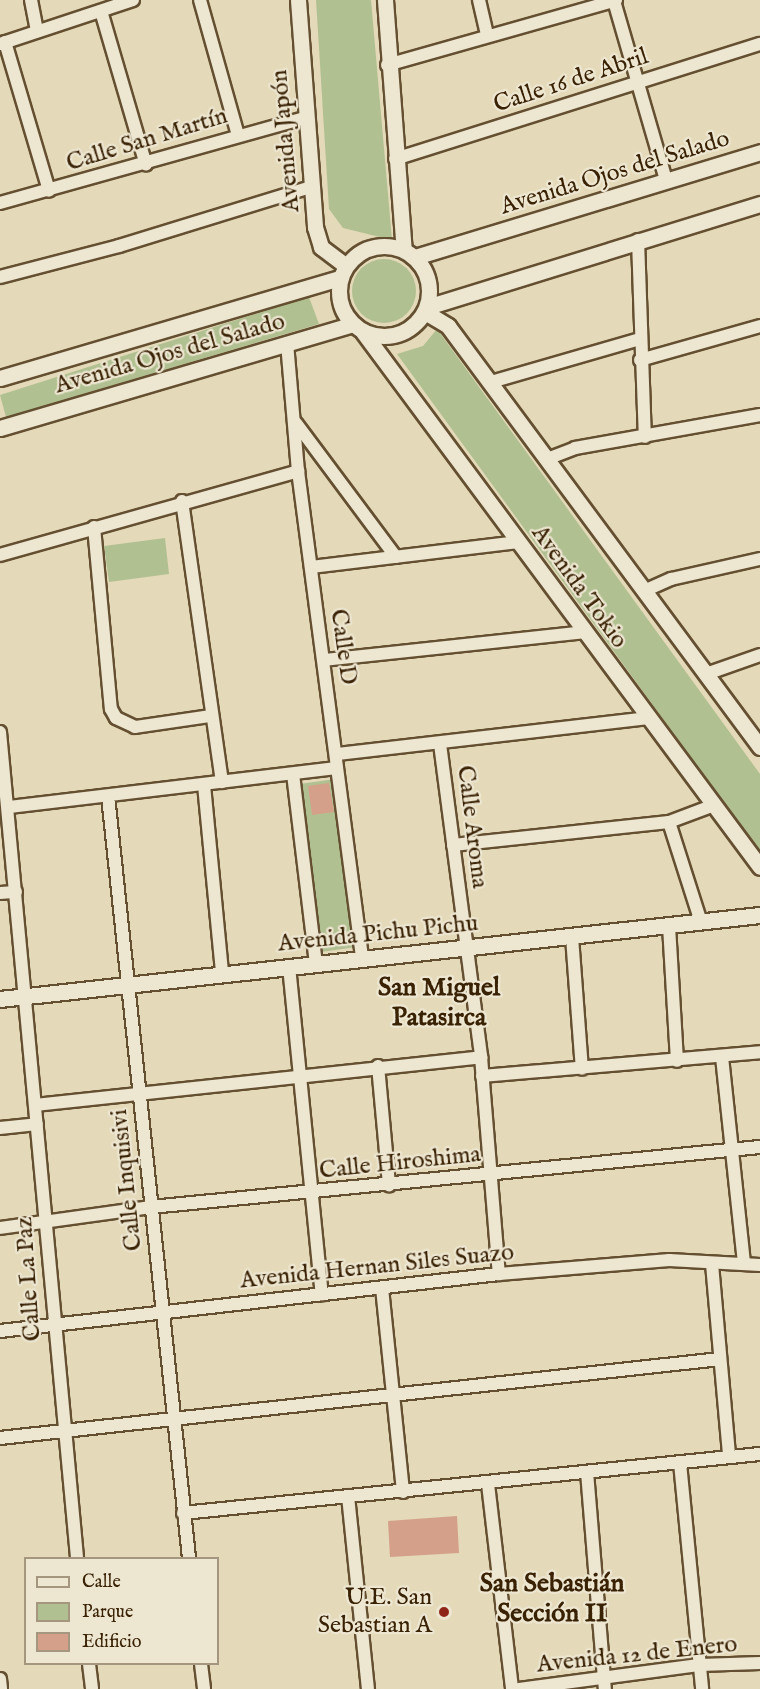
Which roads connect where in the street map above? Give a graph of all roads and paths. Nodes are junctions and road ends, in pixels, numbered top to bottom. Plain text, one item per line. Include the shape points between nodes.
1 (31, 0) edge
2 (130, 0) edge
3 (200, 0) edge
4 (298, 0) edge
5 (385, 0) edge
6 (479, 0) edge
7 (615, 0) edge
8 (581, 5) edge
9 (100, 10) junction
10 (38, 31) junction
11 (487, 34) junction
12 (2, 43) edge
13 (760, 44) edge
14 (387, 65) junction
15 (636, 82) junction
16 (305, 118) junction
17 (238, 135) junction
18 (760, 153) edge
19 (395, 159) junction
20 (146, 165) junction
21 (666, 180) junction
22 (311, 187) junction
23 (49, 191) junction
24 (0, 203) edge
25 (760, 204) edge
26 (638, 240) junction
27 (409, 254) junction
28 (343, 272) junction
29 (0, 277) edge
30 (426, 309) junction
31 (760, 326) edge
32 (358, 328) junction
33 (640, 339) junction
34 (287, 343) junction
35 (640, 360) junction
36 (0, 378) edge
37 (491, 382) junction
38 (760, 416) edge
39 (296, 423) junction
40 (0, 428) edge
41 (645, 437) junction
42 (547, 459) junction
43 (298, 471) junction
44 (182, 501) junction
45 (94, 527) junction
46 (518, 542) junction
47 (0, 555) edge
48 (396, 557) junction
49 (760, 559) edge
50 (311, 567) junction
51 (644, 591) junction
52 (585, 632) junction
53 (760, 655) edge
54 (324, 660) junction
55 (706, 674) junction
56 (210, 716) junction
57 (647, 718) junction
58 (0, 732) edge
59 (440, 744) junction
60 (759, 744) edge
61 (1, 747) edge
62 (337, 754) junction
63 (338, 768) junction
64 (293, 774) junction
65 (222, 782) junction
66 (204, 785) junction
67 (108, 796) junction
68 (714, 805) junction
69 (9, 807) junction
70 (669, 822) junction
71 (453, 845) junction
72 (760, 867) edge
73 (16, 892) junction
74 (0, 893) edge
75 (760, 915) edge
76 (701, 922) junction
77 (669, 926) junction
78 (572, 937) junction
79 (466, 947) junction
80 (362, 958) junction
81 (316, 963) junction
82 (289, 966) junction
83 (222, 973) junction
84 (126, 985) junction
85 (28, 995) junction
86 (0, 999) edge
87 (760, 1052) edge
88 (481, 1056) junction
89 (722, 1057) junction
90 (677, 1061) junction
91 (378, 1066) junction
92 (582, 1069) junction
93 (298, 1074) junction
94 (482, 1076) junction
95 (139, 1094) junction
96 (35, 1105) junction
97 (37, 1124) junction
98 (0, 1128) edge
99 (760, 1147) edge
100 (732, 1149) junction
101 (490, 1175) junction
102 (389, 1185) junction
103 (309, 1194) junction
104 (151, 1207) junction
105 (45, 1222) junction
106 (0, 1228) edge
107 (712, 1264) junction
108 (744, 1264) junction
109 (760, 1265) edge
110 (499, 1274) junction
111 (382, 1288) junction
112 (322, 1294) junction
113 (164, 1311) junction
114 (53, 1325) junction
115 (0, 1331) edge
116 (720, 1359) junction
117 (393, 1392) junction
118 (175, 1421) junction
119 (63, 1430) junction
120 (0, 1438) edge
121 (760, 1454) edge
122 (729, 1456) junction
123 (680, 1463) junction
124 (587, 1472) junction
125 (488, 1484) junction
126 (403, 1491) junction
127 (348, 1496) junction
128 (183, 1513) junction
129 (77, 1557) edge
130 (189, 1557) edge
131 (760, 1663) edge
132 (89, 1665) edge
133 (201, 1665) edge
134 (700, 1665) junction
135 (0, 1679) edge
136 (604, 1684) edge
137 (1, 1689) edge
138 (92, 1689) edge
139 (204, 1689) edge
140 (368, 1689) edge
141 (512, 1689) edge
142 (519, 1689) edge
143 (702, 1689) edge

1 - 10 street
2 - 9 street
3 - 17 street
4 - 16 street, Avenida Japón
5 - 14 street
6 - 11 street
7 - 8 street
7 - 15 street
8 - 11 street
9 - 10 street
9 - 20 street
10 - 12 street
11 - 14 street
12 - 23 street
13 - 15 street, Calle 16 de Abril
14 - 19 street
15 - 19 street, Calle 16 de Abril
15 - 21 street
16 - 17 street, Calle San Martín
16 - 22 street, Avenida Japón
17 - 20 street, Calle San Martín
18 - 21 street, Avenida Ojos del Salado
19 - 27 street
20 - 23 street, Calle San Martín
21 - 27 street, Avenida Ojos del Salado
22 - 28 street, Avenida Japón via 321,247
22 - 29 street via 119,246
23 - 24 street, Calle San Martín
25 - 26 street
26 - 30 street
26 - 33 street
27 - 28 street via 378,246 354,256
27 - 30 street via 427,275
28 - 32 street via 340,303
28 - 36 street, Avenida Ojos del Salado
30 - 32 street via 401,334 382,336
30 - 37 street, Avenida Tokio via 448,326
31 - 35 street
32 - 34 street, Avenida Ojos del Salado
32 - 46 street, Avenida Tokio
33 - 35 street
33 - 37 street
34 - 39 street, Calle D
34 - 40 street, Avenida Ojos del Salado
35 - 41 street
37 - 42 street, Avenida Tokio
38 - 41 street
39 - 43 street, Calle D
39 - 48 street
41 - 42 street via 575,448
42 - 51 street, Avenida Tokio
43 - 44 street
43 - 50 street, Calle D
44 - 45 street
44 - 56 street
45 - 47 street
45 - 56 street via 111,709 116,718 135,727
46 - 48 street
46 - 52 street, Avenida Tokio
48 - 50 street
49 - 51 street via 671,579
50 - 54 street, Calle D
51 - 55 street, Avenida Tokio
52 - 54 street
52 - 57 street, Avenida Tokio
53 - 55 street
54 - 62 street, Calle D
55 - 60 street, Avenida Tokio
56 - 65 street
57 - 59 street
57 - 68 street, Avenida Tokio
58 - 61 street, Calle La Paz
59 - 62 street
59 - 71 street, Calle Aroma
61 - 69 street, Calle La Paz
62 - 63 street, Calle D
63 - 64 street
63 - 80 street, Calle D
64 - 65 street
64 - 81 street
65 - 66 street
66 - 67 street
66 - 83 street
67 - 69 street
67 - 84 street, Calle Inquisivi
68 - 70 street
68 - 72 street, Avenida Tokio
69 - 73 street, Calle La Paz
70 - 71 street
70 - 76 street
71 - 79 street, Calle Aroma
73 - 74 street
73 - 85 street, Calle La Paz
75 - 76 street, Avenida Pichu Pichu
76 - 77 street, Avenida Pichu Pichu
77 - 78 street, Avenida Pichu Pichu
77 - 90 street
78 - 79 street, Avenida Pichu Pichu
78 - 92 street
79 - 80 street, Avenida Pichu Pichu
79 - 88 street, Calle Aroma
80 - 81 street, Avenida Pichu Pichu
81 - 82 street, Avenida Pichu Pichu
82 - 83 street, Avenida Pichu Pichu
82 - 93 street
83 - 84 street, Avenida Pichu Pichu
84 - 85 street, Avenida Pichu Pichu
84 - 95 street, Calle Inquisivi
85 - 86 street, Avenida Pichu Pichu
85 - 96 street, Calle La Paz
87 - 89 street
88 - 91 street
88 - 94 street, Calle Aroma
89 - 90 street
89 - 100 street
90 - 92 street
91 - 93 street
91 - 102 street
92 - 94 street
93 - 95 street
93 - 103 street
94 - 101 street, Calle Aroma
95 - 96 street
95 - 104 street, Calle Inquisivi
96 - 97 street, Calle La Paz
97 - 98 street
97 - 105 street, Calle La Paz
99 - 100 street, Calle Hiroshima
100 - 101 street, Calle Hiroshima
100 - 108 street
101 - 102 street, Calle Hiroshima
101 - 110 street, Calle Aroma
102 - 103 street, Calle Hiroshima
103 - 104 street, Calle Hiroshima
103 - 112 street
104 - 105 street, Calle Hiroshima
104 - 113 street, Calle Inquisivi
105 - 106 street, Calle Hiroshima
105 - 114 street, Calle La Paz
107 - 108 street, Avenida Hernan Siles Suazo
107 - 110 street, Avenida Hernan Siles Suazo via 669,1260
107 - 116 street
108 - 109 street, Avenida Hernan Siles Suazo
110 - 111 street, Avenida Hernan Siles Suazo
111 - 112 street, Avenida Hernan Siles Suazo
111 - 117 street
112 - 113 street, Avenida Hernan Siles Suazo
113 - 114 street, Avenida Hernan Siles Suazo
113 - 118 street, Calle Inquisivi
114 - 115 street, Avenida Hernan Siles Suazo
114 - 119 street, Calle La Paz
116 - 117 street
116 - 122 street
117 - 118 street
117 - 126 street
118 - 119 street
118 - 128 street, Calle Inquisivi
119 - 120 street
119 - 129 street, Calle La Paz
121 - 122 street
122 - 123 street
123 - 124 street
123 - 134 street
124 - 125 street
124 - 136 street
125 - 126 street
125 - 141 street
126 - 127 street
127 - 128 street
127 - 140 street
128 - 130 street, Calle Inquisivi
131 - 134 street, Avenida 12 de Enero
132 - 138 street
133 - 139 street
134 - 136 street, Avenida 12 de Enero
134 - 143 street
135 - 137 street
136 - 142 street, Avenida 12 de Enero

